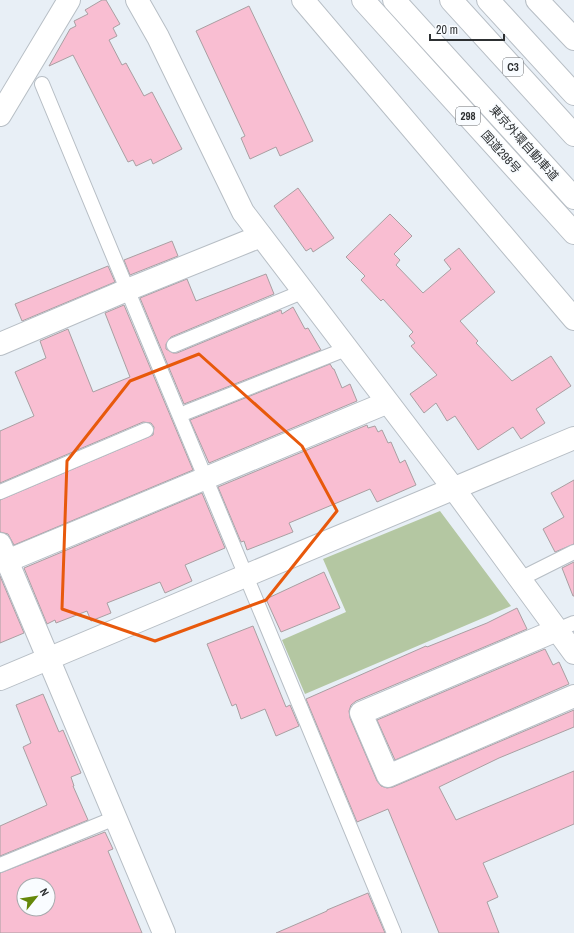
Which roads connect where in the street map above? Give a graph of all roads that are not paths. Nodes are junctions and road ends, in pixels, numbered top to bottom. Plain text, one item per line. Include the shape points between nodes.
1 (70, 0) edge
2 (137, 0) edge
3 (303, 0) edge
4 (362, 0) edge
5 (394, 0) edge
6 (451, 0) edge
7 (488, 0) edge
8 (537, 0) edge
9 (574, 39) edge
10 (538, 55) junction
11 (42, 84) dead end
12 (574, 90) edge
13 (574, 94) edge
14 (0, 115) edge
15 (574, 135) edge
16 (574, 198) edge
17 (574, 233) edge
18 (260, 236) junction
19 (127, 290) junction
20 (302, 292) junction
21 (574, 319) edge
22 (0, 344) edge
23 (174, 345) dead end
24 (346, 349) junction
25 (386, 403) junction
26 (187, 412) dead end
27 (146, 430) dead end
28 (574, 438) edge
29 (206, 478) junction
30 (454, 489) junction
31 (0, 492) edge
32 (574, 552) edge
33 (4, 553) edge
34 (245, 575) junction
35 (520, 579) junction
36 (566, 627) edge
37 (574, 653) edge
38 (48, 659) junction
39 (0, 679) edge
40 (574, 696) edge
41 (115, 818) junction
42 (0, 865) edge
43 (164, 933) edge
44 (394, 933) edge

1 - 14 main road
2 - 18 main road via 158,37 243,212
3 - 21 main road
4 - 17 main road, 国道298号 / 298
5 - 16 main road, 東京外環自動車道
6 - 15 main road, C3
7 - 10 main road
8 - 9 main road
10 - 12 main road
10 - 13 main road
11 - 19 lane
18 - 19 main road
18 - 20 main road
19 - 22 main road
19 - 29 lane
20 - 23 lane
20 - 24 main road
24 - 25 main road
24 - 26 lane
25 - 29 main road
25 - 30 main road
27 - 31 lane
28 - 30 main road
29 - 33 main road
29 - 34 lane
30 - 34 main road
30 - 35 main road
32 - 35 lane
33 - 38 main road
34 - 38 main road
34 - 44 lane
35 - 36 main road
36 - 37 main road
36 - 40 main road via 361,713 388,776
38 - 39 main road
38 - 41 main road
41 - 42 lane
41 - 43 main road

